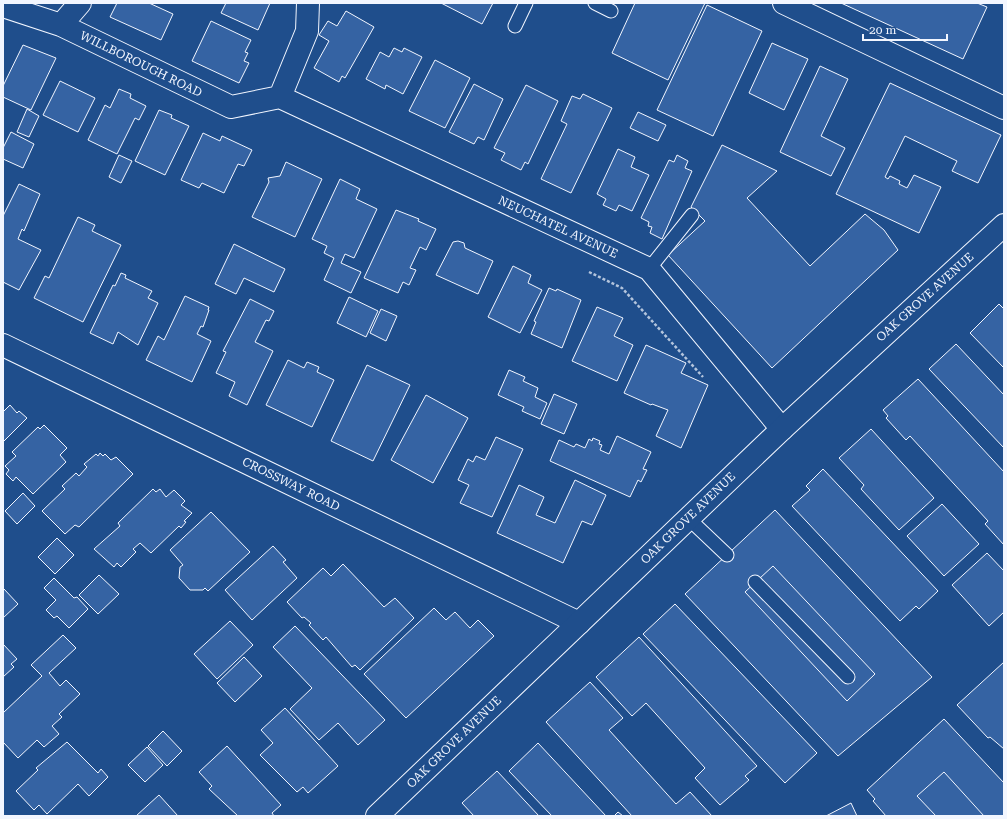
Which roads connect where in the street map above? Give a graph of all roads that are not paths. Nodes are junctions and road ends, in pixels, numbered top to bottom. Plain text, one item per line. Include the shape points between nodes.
1 (80, 3) edge
2 (308, 3) edge
3 (526, 3) edge
4 (595, 3) edge
5 (784, 3) edge
6 (3, 6) edge
7 (611, 11) dead end
8 (61, 25) junction
9 (515, 26) dead end
10 (280, 97) junction
11 (1004, 108) edge
12 (692, 215) dead end
13 (1004, 225) edge
14 (649, 270) junction
15 (3, 345) edge
16 (782, 429) junction
17 (688, 518) junction
18 (727, 555) dead end
19 (755, 582) dead end
20 (579, 623) junction
21 (848, 677) dead end
22 (377, 816) edge

1 - 8 street
2 - 10 street via 307,31
3 - 9 lane
4 - 7 lane
5 - 11 street
6 - 8 street, WILLBOROUGH ROAD
8 - 10 street, WILLBOROUGH ROAD via 231,108
10 - 14 street, NEUCHATEL AVENUE
12 - 14 lane
13 - 16 street, OAK GROVE AVENUE
14 - 16 street, NEUCHATEL AVENUE
15 - 20 street, CROSSWAY ROAD
16 - 17 street, OAK GROVE AVENUE
17 - 18 lane
17 - 20 street, OAK GROVE AVENUE
19 - 21 lane
20 - 22 street, OAK GROVE AVENUE

